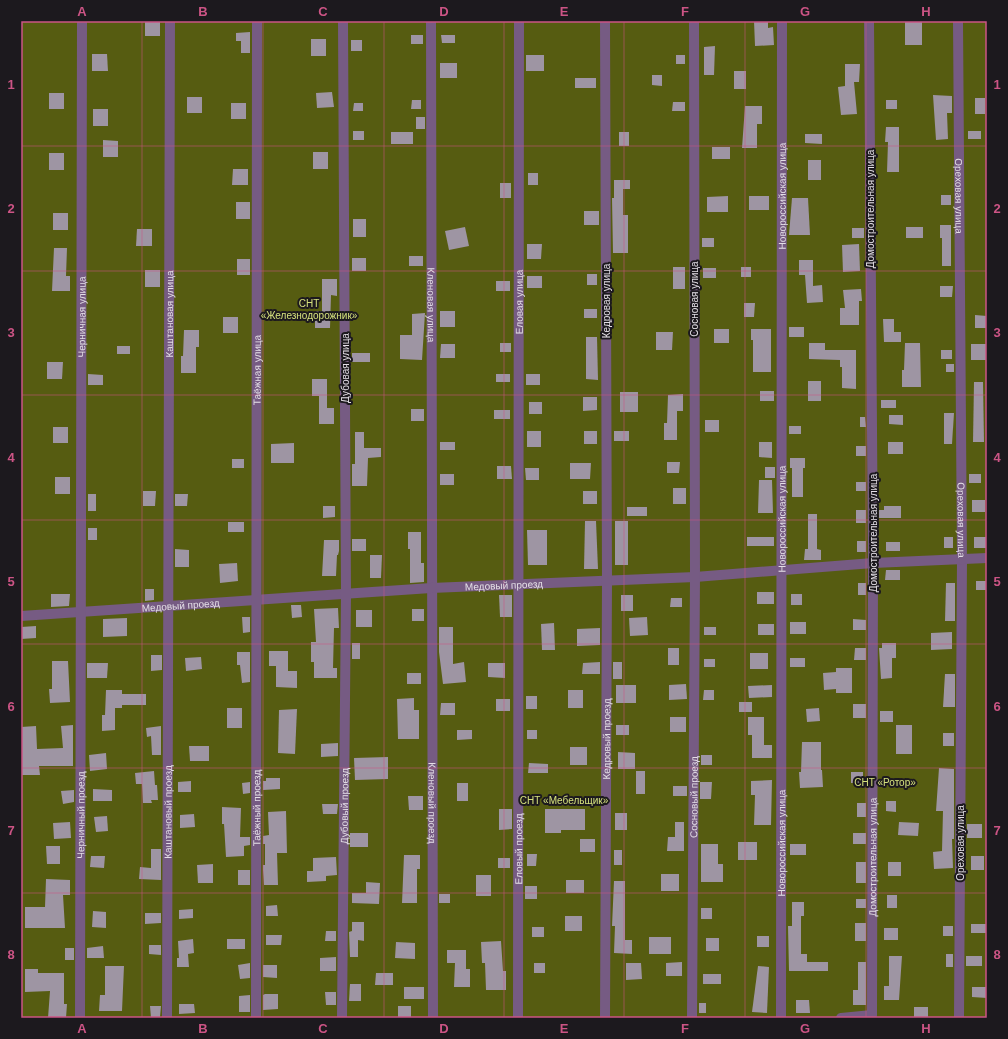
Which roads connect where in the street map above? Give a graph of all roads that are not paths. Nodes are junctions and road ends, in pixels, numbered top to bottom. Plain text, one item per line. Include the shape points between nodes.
1 (82, 21) edge
2 (170, 21) edge
3 (257, 21) edge
4 (343, 21) edge
5 (431, 21) edge
6 (519, 21) edge
7 (605, 21) edge
8 (694, 21) edge
9 (782, 21) edge
10 (869, 21) edge
11 (958, 21) edge
12 (987, 558) edge
13 (962, 560) junction
14 (873, 563) junction
15 (783, 569) junction
16 (695, 577) junction
17 (607, 580) junction
18 (518, 583) junction
19 (431, 588) junction
20 (346, 594) junction
21 (258, 599) junction
22 (168, 606) junction
23 (81, 612) junction
24 (21, 616) edge
25 (80, 1018) edge
26 (167, 1018) edge
27 (256, 1018) edge
28 (342, 1018) edge
29 (433, 1018) edge
30 (518, 1018) edge
31 (605, 1018) edge
32 (692, 1018) edge
33 (781, 1018) edge
34 (841, 1018) edge
35 (959, 1018) edge

1 - 23 street, Черничная улица
2 - 22 street, Каштановая улица
3 - 21 street, Таёжная улица
4 - 20 street, Дубовая улица
5 - 19 street, Кленовая улица
6 - 18 street, Еловая улица
7 - 17 street, Кедровая улица
8 - 16 street, Сосновая улица
9 - 15 street, Новороссийская улица
10 - 14 street, Домостроительная улица
11 - 13 street, Ореховая улица
12 - 13 street, Медовый проезд
13 - 14 street, Медовый проезд
13 - 35 street, Ореховая улица
14 - 15 street, Медовый проезд
14 - 34 street, Домостроительная улица via 872,1015
15 - 16 street, Медовый проезд
15 - 33 street, Новороссийская улица
16 - 17 street, Медовый проезд
16 - 32 street, Сосновый проезд
17 - 18 street, Медовый проезд
17 - 31 street, Кедровый проезд
18 - 19 street, Медовый проезд
18 - 30 street, Еловый проезд
19 - 20 street, Медовый проезд
19 - 29 street, Кленовый проезд
20 - 21 street, Медовый проезд
20 - 28 street, Дубовый проезд
21 - 22 street, Медовый проезд
21 - 27 street, Таёжный проезд
22 - 23 street, Медовый проезд
22 - 26 street, Каштановый проезд
23 - 24 street, Медовый проезд
23 - 25 street, Черничный проезд

